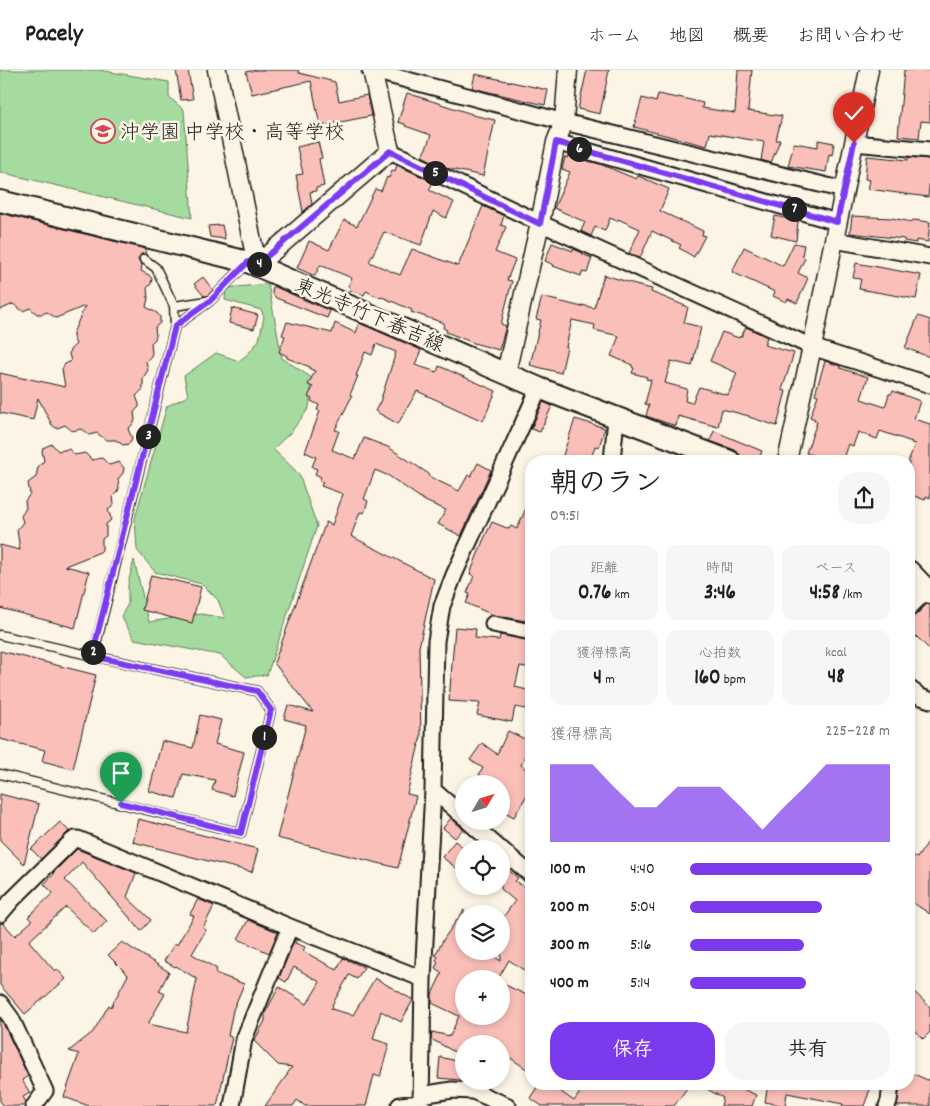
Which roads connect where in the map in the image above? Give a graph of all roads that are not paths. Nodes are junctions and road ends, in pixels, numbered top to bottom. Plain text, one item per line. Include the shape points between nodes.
1 (217, 70) edge
2 (372, 70) edge
3 (568, 70) edge
4 (869, 70) edge
5 (564, 122) junction
6 (556, 142) junction
7 (854, 143) junction
8 (930, 150) edge
9 (390, 151) junction
10 (844, 190) junction
11 (0, 201) edge
12 (837, 222) junction
13 (540, 224) junction
14 (834, 240) junction
15 (930, 258) edge
16 (144, 259) dead end
17 (253, 263) junction
18 (210, 301) junction
19 (174, 306) junction
20 (175, 326) junction
21 (812, 347) junction
22 (506, 373) junction
23 (930, 385) edge
24 (538, 388) junction
25 (616, 418) junction
26 (613, 455) edge
27 (714, 455) edge
28 (789, 455) edge
29 (915, 578) edge
30 (928, 592) edge
31 (915, 603) edge
32 (493, 624) dead end
33 (525, 631) edge
34 (0, 635) edge
35 (92, 656) junction
36 (915, 692) edge
37 (930, 700) edge
38 (0, 774) edge
39 (433, 790) junction
40 (455, 809) edge
41 (479, 830) edge
42 (490, 840) edge
43 (510, 857) edge
44 (525, 870) edge
45 (0, 914) edge
46 (290, 927) junction
47 (423, 979) junction
48 (0, 1003) edge
49 (890, 1090) edge
50 (421, 1101) edge
51 (34, 1106) edge
52 (232, 1106) edge
53 (398, 1106) edge
54 (508, 1106) edge
55 (887, 1106) edge

1 - 17 street
2 - 5 street
2 - 9 street
3 - 5 street
4 - 7 street
5 - 6 street
5 - 10 street
6 - 12 street
6 - 13 street
7 - 8 street
7 - 10 street
9 - 13 street
9 - 17 street
10 - 12 street
11 - 17 main road, 東光寺竹下春吉線
12 - 14 street
13 - 21 street
13 - 22 street
14 - 15 street
14 - 21 street
16 - 19 lane via 156,268
17 - 18 lane
17 - 22 main road, 東光寺竹下春吉線
18 - 19 lane
18 - 20 lane
19 - 20 lane
20 - 35 lane
21 - 23 street
21 - 28 street
22 - 24 main road, 東光寺竹下春吉線
24 - 25 main road, 東光寺竹下春吉線
24 - 39 street via 442,606 436,641
25 - 26 street
25 - 27 main road, 東光寺竹下春吉線
29 - 30 main road
30 - 31 street
32 - 33 street
34 - 35 lane
35 - 38 lane via 257,691 271,710 241,833
36 - 37 street
39 - 40 street
39 - 47 street
41 - 42 street
43 - 44 street
45 - 46 street via 72,841 78,839
46 - 47 street
46 - 52 street via 244,1040
47 - 50 street
48 - 51 street via 11,1018 45,1090
49 - 55 street
50 - 53 street
50 - 54 street via 452,1090 473,1091

